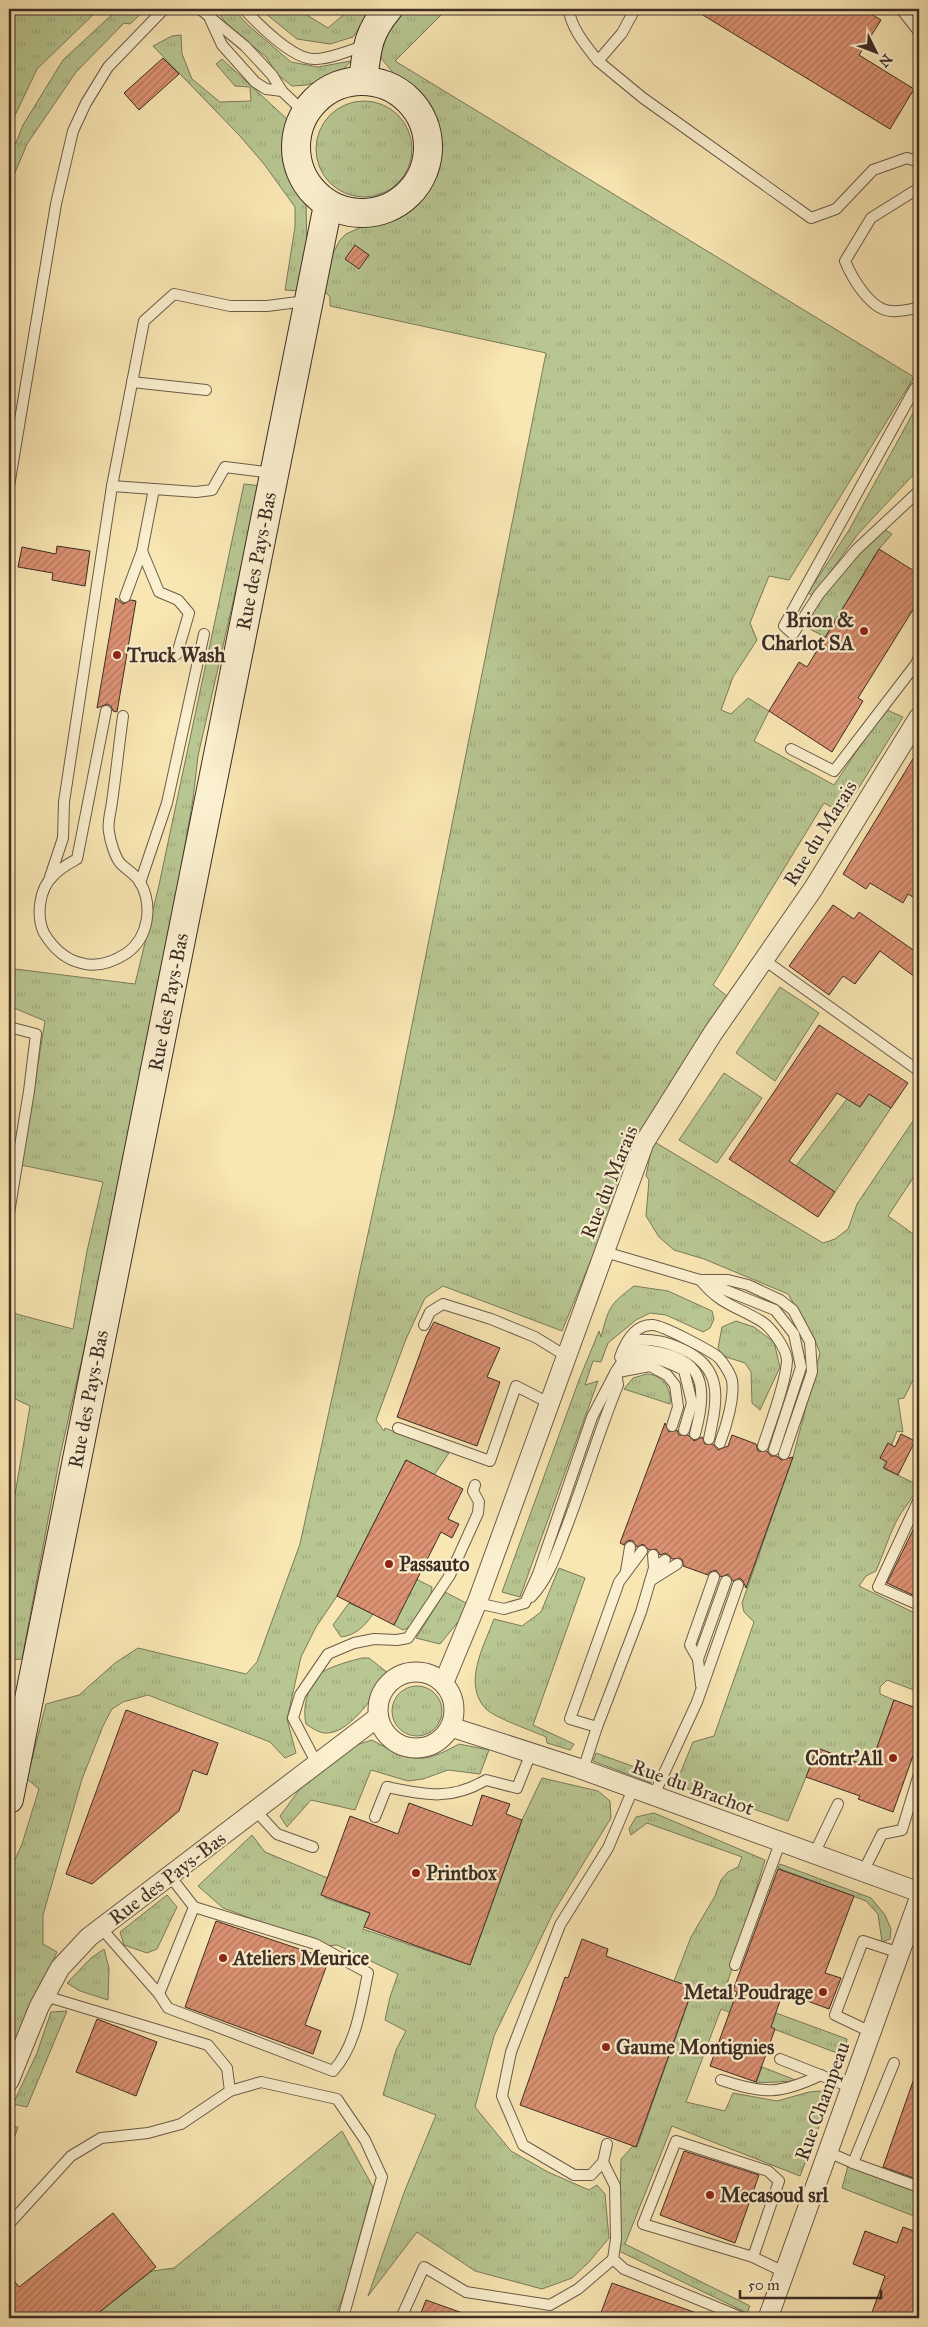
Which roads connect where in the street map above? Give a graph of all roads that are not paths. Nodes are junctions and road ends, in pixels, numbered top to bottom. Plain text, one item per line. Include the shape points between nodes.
1 (164, 9) edge
2 (200, 9) edge
3 (244, 9) edge
4 (388, 9) edge
5 (569, 9) edge
6 (635, 9) edge
7 (901, 9) edge
8 (209, 16) junction
9 (919, 32) edge
10 (368, 44) junction
11 (598, 61) junction
12 (363, 81) junction
13 (282, 91) junction
14 (305, 113) junction
15 (919, 162) edge
16 (919, 188) edge
17 (328, 205) junction
18 (308, 301) junction
19 (919, 308) edge
20 (132, 382) junction
21 (915, 388) dead end
22 (206, 390) dead end
23 (274, 474) junction
24 (9, 486) edge
25 (112, 486) junction
26 (154, 489) junction
27 (919, 491) edge
28 (142, 551) junction
29 (125, 597) dead end
30 (204, 634) dead end
31 (177, 654) dead end
32 (919, 657) edge
33 (106, 711) dead end
34 (123, 716) dead end
35 (919, 717) edge
36 (791, 749) dead end
37 (50, 879) junction
38 (140, 883) junction
39 (763, 959) junction
40 (9, 1027) edge
41 (919, 1071) edge
42 (9, 1213) edge
43 (605, 1252) junction
44 (700, 1280) junction
45 (424, 1325) dead end
46 (566, 1356) junction
47 (615, 1373) junction
48 (549, 1403) junction
49 (672, 1426) dead end
50 (398, 1428) dead end
51 (684, 1430) dead end
52 (695, 1434) dead end
53 (709, 1439) dead end
54 (720, 1443) dead end
55 (763, 1446) dead end
56 (774, 1450) dead end
57 (784, 1454) dead end
58 (475, 1485) dead end
59 (919, 1499) edge
60 (630, 1547) dead end
61 (642, 1551) dead end
62 (653, 1555) dead end
63 (665, 1560) dead end
64 (677, 1564) dead end
65 (654, 1568) junction
66 (625, 1574) junction
67 (714, 1577) dead end
68 (650, 1581) junction
69 (726, 1581) dead end
70 (738, 1586) dead end
71 (477, 1603) junction
72 (919, 1605) edge
73 (698, 1659) junction
74 (444, 1682) junction
75 (702, 1688) junction
76 (378, 1717) junction
77 (451, 1727) junction
78 (597, 1727) junction
79 (531, 1753) junction
80 (317, 1764) junction
81 (583, 1770) junction
82 (919, 1774) edge
83 (633, 1789) junction
84 (653, 1797) junction
85 (9, 1800) edge
86 (838, 1804) dead end
87 (256, 1810) junction
88 (375, 1818) dead end
89 (780, 1842) junction
90 (313, 1848) dead end
91 (814, 1854) junction
92 (863, 1872) junction
93 (170, 1876) junction
94 (919, 1892) edge
95 (919, 1899) edge
96 (194, 1908) junction
97 (101, 1928) junction
98 (900, 1953) junction
99 (735, 1965) dead end
100 (160, 1994) junction
101 (45, 1996) junction
102 (871, 2032) junction
103 (780, 2059) dead end
104 (894, 2063) dead end
105 (821, 2075) junction
106 (720, 2080) dead end
107 (9, 2081) edge
108 (850, 2087) junction
109 (230, 2091) junction
110 (607, 2144) dead end
111 (828, 2152) junction
112 (603, 2162) junction
113 (853, 2163) junction
114 (919, 2187) edge
115 (9, 2224) edge
116 (753, 2257) junction
117 (613, 2259) junction
118 (784, 2272) junction
119 (343, 2318) edge
120 (400, 2318) edge
121 (744, 2318) edge
122 (768, 2318) edge

1 - 24 lane via 108,67 73,131 56,204
2 - 8 lane
3 - 10 lane via 294,53 314,60
4 - 10 street via 376,24
5 - 11 lane via 584,43
6 - 11 lane via 622,33
7 - 9 lane
8 - 13 lane via 245,46
8 - 13 lane via 222,45 255,82 266,89
10 - 12 street
11 - 15 lane via 643,98 811,218 836,209 873,170 907,158
12 - 14 street via 341,84 320,95
12 - 17 street via 385,85 398,92 419,112 427,132 428,155 422,176 410,194 392,207 371,214 349,213
13 - 14 lane
14 - 17 street via 297,132 300,174 312,192
16 - 19 lane via 871,218 845,261 853,279 870,300 890,312
17 - 18 street, Rue des Pays-Bas
18 - 20 lane via 230,306 174,294 144,321
18 - 23 street, Rue des Pays-Bas
20 - 22 lane
20 - 25 lane
21 - 27 lane via 784,626 793,634 819,594 856,550
23 - 26 lane via 225,466 212,490
23 - 85 street, Rue des Pays-Bas
25 - 26 lane
25 - 37 lane via 64,802 63,838
26 - 28 lane
28 - 29 lane
28 - 31 lane via 159,592 178,600 189,613
30 - 38 lane via 167,803
32 - 36 lane via 834,771
33 - 37 lane via 77,859
34 - 38 lane via 108,831 120,863
35 - 39 street, Rue du Marais via 812,889
37 - 38 lane via 42,895 40,913 43,930 52,946 66,958 82,964 100,965 118,960 143,934 148,918 147,899
39 - 41 lane
39 - 43 street, Rue du Marais via 644,1143
40 - 42 lane via 36,1034
43 - 44 lane
43 - 46 street, Rue du Marais
44 - 55 lane via 724,1304 763,1322 776,1334 787,1360
44 - 56 lane via 775,1310 794,1334 801,1367
44 - 57 lane via 728,1280 748,1285 780,1300 793,1310 810,1342 812,1372
45 - 46 lane via 430,1312 443,1304 535,1337
46 - 48 street, Rue du Marais
47 - 49 lane via 650,1366 667,1375 675,1384 678,1407
47 - 51 lane via 634,1358 649,1357 684,1370 692,1403
47 - 52 lane via 636,1348 672,1354 692,1365 701,1382 702,1410
47 - 53 lane via 636,1340 666,1342 705,1363 712,1375 716,1405
47 - 54 lane via 625,1342 639,1328 654,1325 718,1357 732,1380 729,1419
47 - 71 lane via 592,1417 526,1603 504,1609
48 - 50 lane via 516,1386 490,1461
48 - 71 street, Rue du Marais
58 - 80 lane via 473,1491 479,1502 474,1522 450,1575 408,1638 354,1643 328,1654 300,1695 293,1718
59 - 72 lane via 878,1587
60 - 66 lane
61 - 66 lane
62 - 65 lane
63 - 65 lane
64 - 68 lane
65 - 68 lane
66 - 78 lane via 619,1582 570,1719
67 - 73 lane via 690,1645
68 - 78 lane
69 - 73 lane
70 - 75 lane
71 - 74 street, Rue du Marais
73 - 75 lane
74 - 76 street via 418,1672 396,1677 381,1694
74 - 77 street via 455,1706
75 - 84 lane
76 - 77 street via 392,1740 406,1748 416,1749 437,1743
76 - 80 street, Rue des Pays-Bas
77 - 79 street, Rue du Brachot
78 - 81 lane
79 - 81 street, Rue du Brachot
79 - 88 lane via 517,1788 486,1780 467,1791 425,1795 387,1787
80 - 87 street, Rue des Pays-Bas
81 - 83 street, Rue du Brachot
82 - 92 lane via 902,1830 882,1834
83 - 84 street, Rue du Brachot
83 - 112 lane via 608,1848 560,1925 512,2052 502,2096 523,2145 574,2175 591,2175
84 - 89 street, Rue du Brachot
86 - 91 lane
87 - 90 lane via 277,1834
87 - 93 street, Rue des Pays-Bas
89 - 91 street, Rue du Brachot
89 - 99 lane
91 - 92 street, Rue du Brachot
92 - 94 street, Rue du Brachot
93 - 96 lane
93 - 97 street, Rue des Pays-Bas
95 - 98 street, Rue Champeau
96 - 100 lane
96 - 100 lane via 315,1944 368,1973 344,2059 333,2071 168,2008
97 - 100 lane
97 - 101 street, Rue des Pays-Bas via 60,1968
98 - 102 street, Rue Champeau
98 - 102 lane via 862,1941 835,2015
101 - 107 street, Rue des Pays-Bas
101 - 109 lane via 208,2045 226,2068
102 - 108 street, Rue Champeau
103 - 105 lane
104 - 113 lane
105 - 106 lane via 793,2088 767,2091
105 - 108 lane
108 - 111 street, Rue Champeau
109 - 115 lane via 181,2124 148,2133 101,2138 71,2156
109 - 119 lane via 261,2082 337,2100 365,2140 382,2176
110 - 112 lane
111 - 113 lane
111 - 118 street, Rue Champeau
112 - 117 lane via 615,2186
113 - 114 lane
116 - 116 lane via 779,2181 768,2171 676,2141 643,2224
116 - 118 lane
117 - 120 lane via 578,2289 550,2305 466,2292 424,2268
117 - 121 lane via 624,2270
118 - 122 street, Rue Champeau

